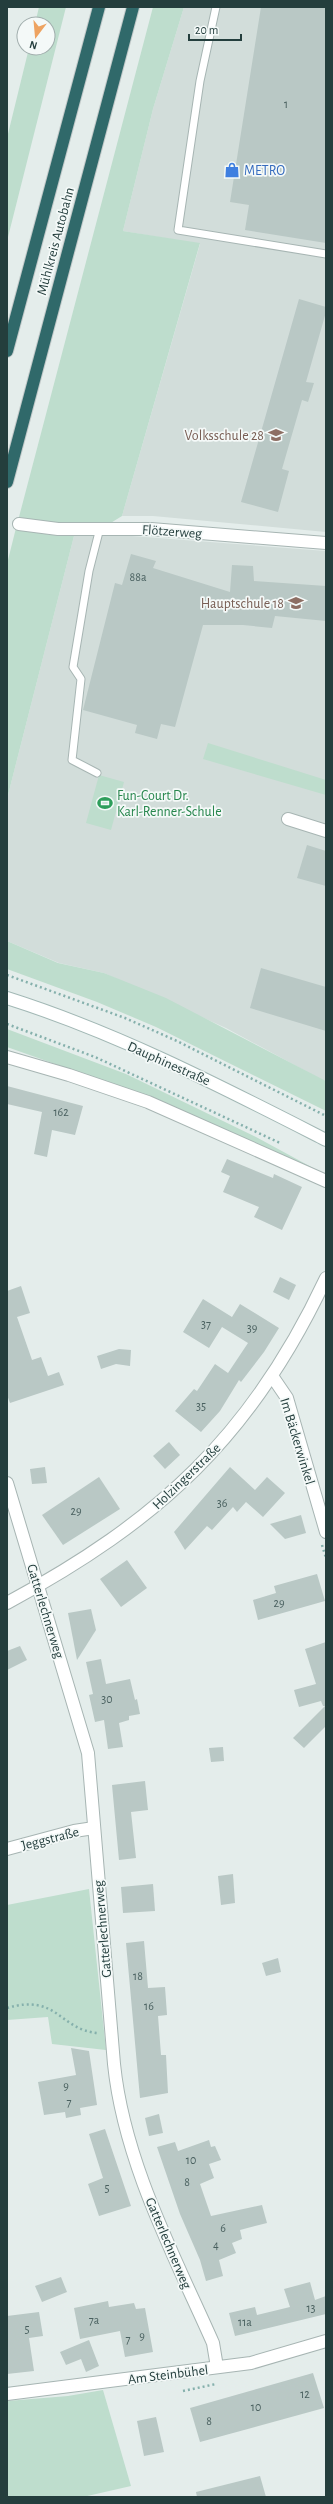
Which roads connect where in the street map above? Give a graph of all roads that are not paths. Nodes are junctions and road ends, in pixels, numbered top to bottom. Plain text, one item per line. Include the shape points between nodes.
1 (99, 7) edge
2 (133, 7) edge
3 (216, 7) edge
4 (326, 254) edge
5 (7, 351) edge
6 (7, 482) edge
7 (18, 524) dead end
8 (100, 528) junction
9 (326, 543) edge
10 (97, 773) dead end
11 (288, 819) dead end
12 (326, 830) edge
13 (7, 998) edge
14 (7, 1057) edge
15 (326, 1140) edge
16 (326, 1181) edge
17 (326, 1278) edge
18 (272, 1376) junction
19 (7, 1484) edge
20 (326, 1532) edge
21 (38, 1586) junction
22 (7, 1603) edge
23 (94, 1828) junction
24 (7, 1849) edge
25 (326, 2341) edge
26 (217, 2367) junction
27 (7, 2394) edge

1 - 5 highway, Mühlkreis Autobahn
2 - 6 highway, Mühlkreis Autobahn
3 - 4 lane via 200,81 178,230
7 - 8 street, Flötzerweg via 51,529
8 - 9 street, Flötzerweg via 151,529
8 - 10 lane via 89,570 73,667 81,680 72,760
11 - 12 street
13 - 15 street, Dauphinestraße via 112,1037 199,1076
14 - 16 street via 148,1102
17 - 18 street, Holzingerstraße via 304,1323
18 - 20 street, Im Bäckerwinkel via 287,1398
18 - 21 street, Holzingerstraße via 226,1437 198,1469 170,1495 104,1546
19 - 21 street, Gatterlechnerweg
21 - 22 street, Holzingerstraße
21 - 23 street, Gatterlechnerweg via 88,1753
23 - 24 street, Jeggstraße
23 - 26 street, Gatterlechnerweg via 114,2071 131,2143 150,2199 213,2344
25 - 26 street, Am Steinbühel via 251,2363
26 - 27 street, Am Steinbühel

